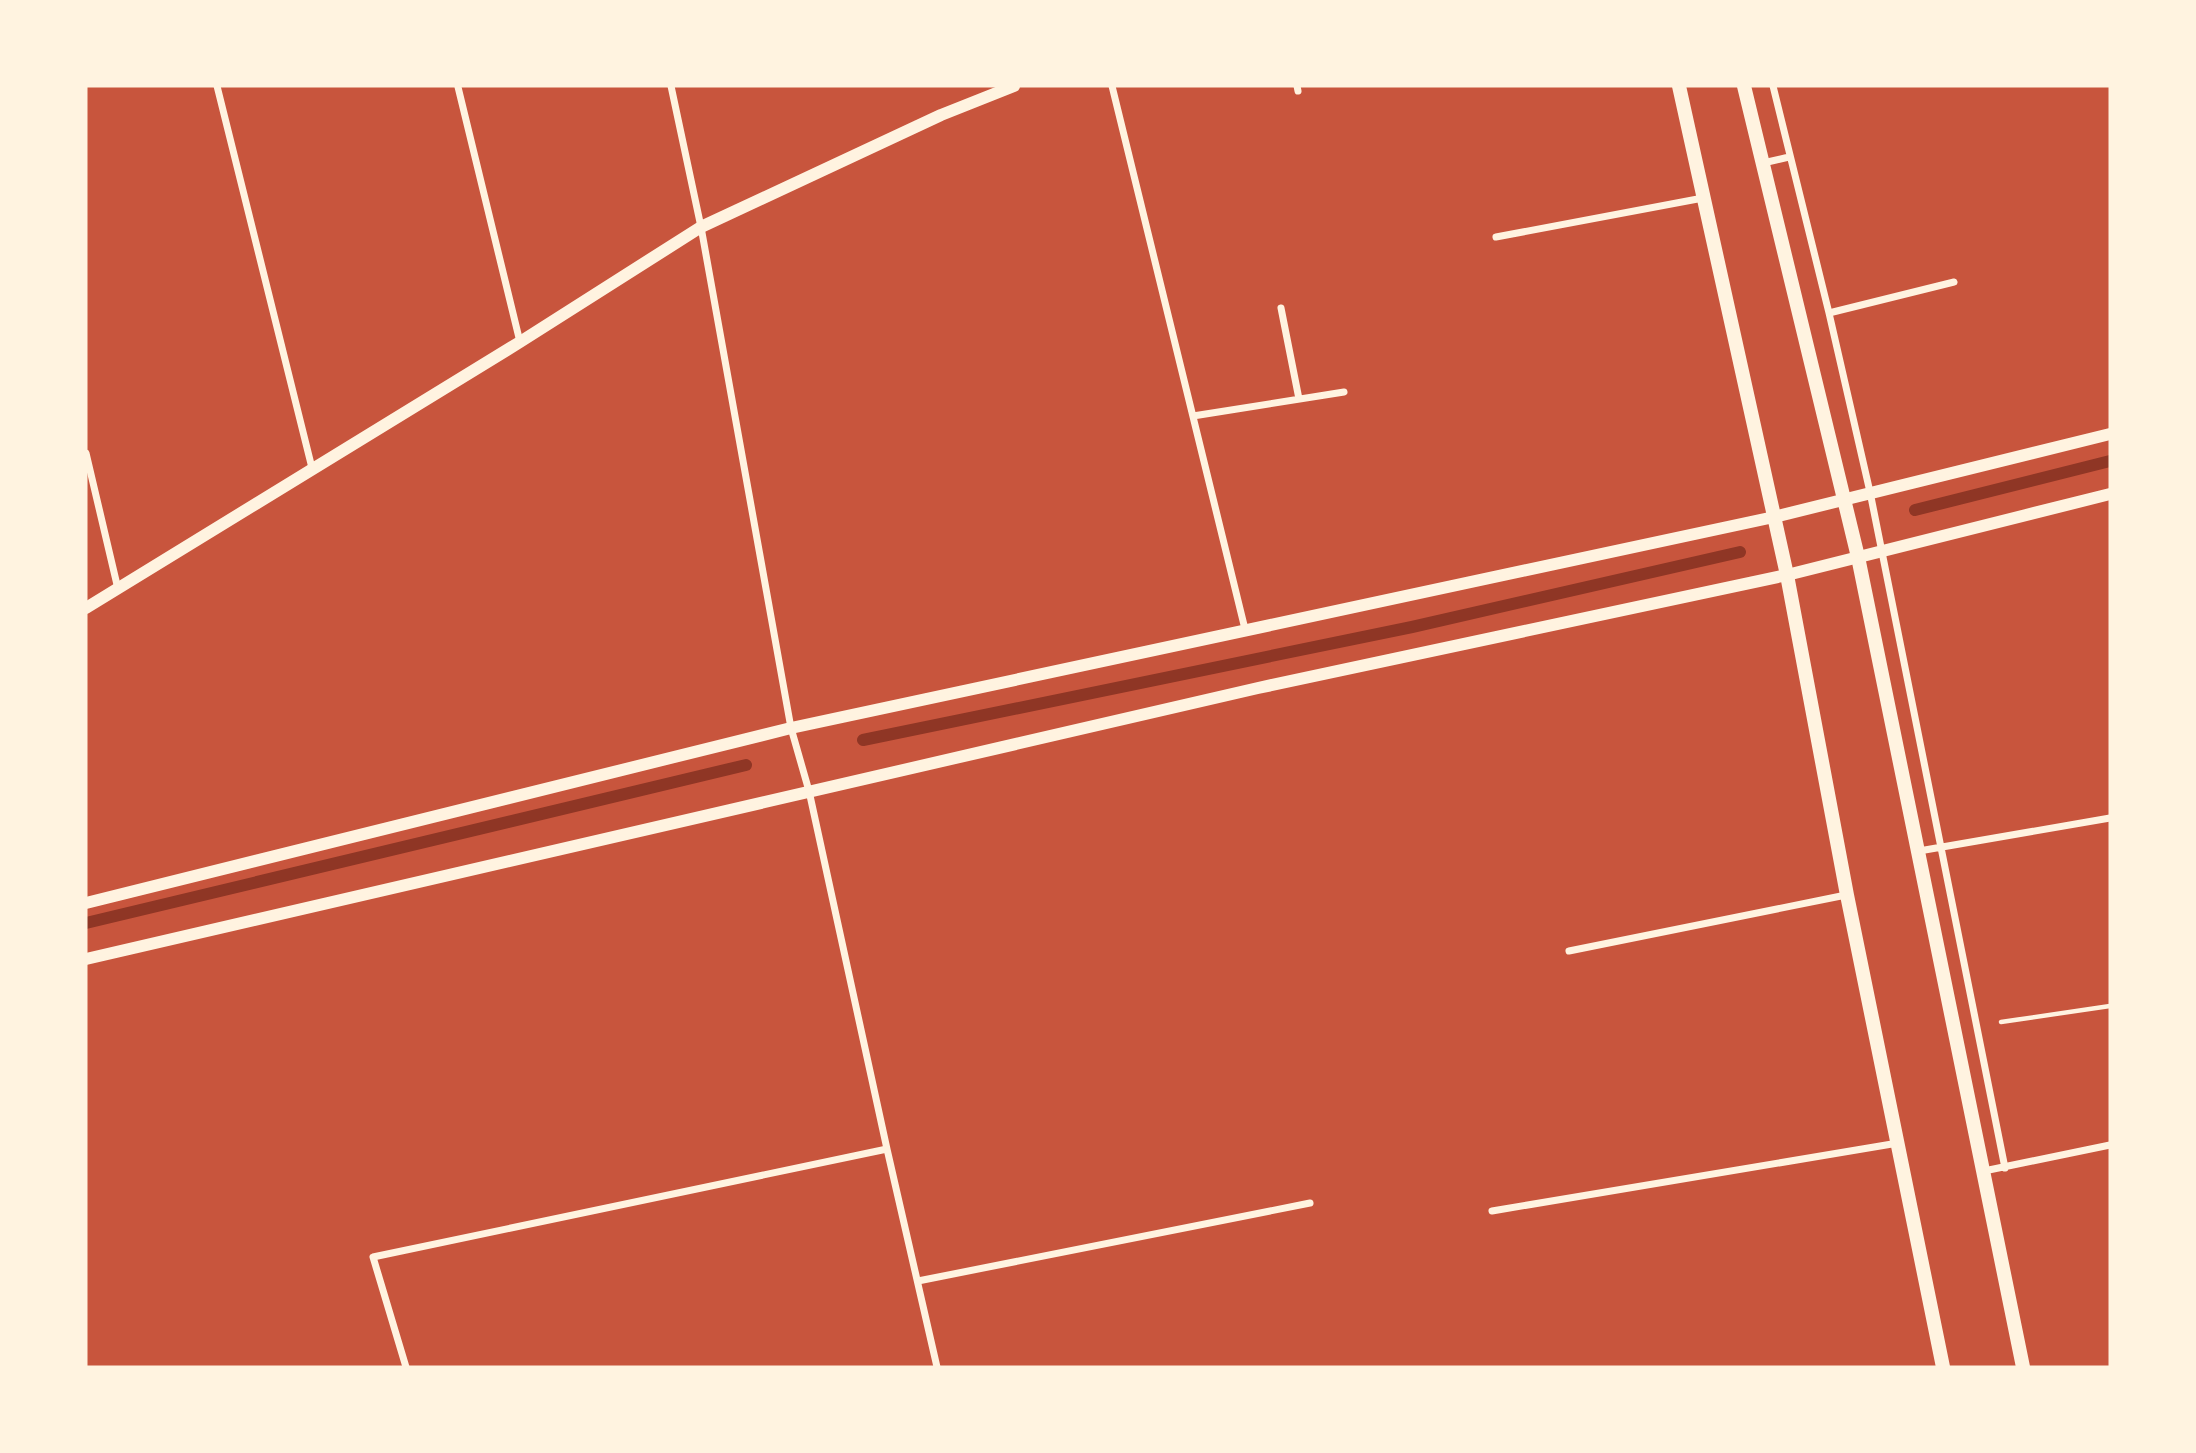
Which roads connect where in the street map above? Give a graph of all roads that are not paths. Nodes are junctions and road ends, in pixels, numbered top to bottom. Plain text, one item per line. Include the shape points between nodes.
1 (217, 86) edge
2 (671, 86) edge
3 (1014, 86) edge
4 (1112, 86) edge
5 (1679, 86) edge
6 (1744, 86) edge
7 (1773, 86) edge
8 (458, 87) edge
9 (1790, 157) junction
10 (1762, 163) junction
11 (1704, 198) junction
12 (701, 227) junction
13 (1496, 237) dead end
14 (1954, 282) dead end
15 (1281, 308) dead end
16 (1829, 313) junction
17 (520, 342) junction
18 (1344, 392) dead end
19 (1299, 399) junction
20 (1193, 416) junction
21 (2110, 434) edge
22 (86, 453) edge
23 (312, 468) junction
24 (1870, 492) junction
25 (2110, 494) edge
26 (1844, 499) junction
27 (1774, 517) junction
28 (1882, 551) junction
29 (1858, 557) junction
30 (1787, 575) junction
31 (118, 590) junction
32 (86, 608) edge
33 (1245, 629) junction
34 (791, 728) junction
35 (809, 791) junction
36 (2110, 818) edge
37 (1940, 847) junction
38 (1918, 852) junction
39 (1847, 895) junction
40 (86, 903) edge
41 (1569, 951) dead end
42 (86, 959) edge
43 (1899, 1143) junction
44 (2110, 1145) edge
45 (887, 1149) junction
46 (2005, 1168) junction
47 (1984, 1171) junction
48 (1310, 1203) dead end
49 (1492, 1211) dead end
50 (919, 1281) junction
51 (406, 1367) edge
52 (937, 1367) edge
53 (1943, 1367) edge
54 (2023, 1367) edge

1 - 23 street
2 - 12 street
3 - 12 street via 941,115
4 - 20 street
5 - 11 main road
6 - 10 main road
7 - 9 street
8 - 17 street
9 - 10 street
9 - 16 street
10 - 26 main road
11 - 13 street
11 - 27 main road
12 - 17 street
12 - 34 street
14 - 16 street
15 - 19 street
16 - 24 street
17 - 23 street
18 - 19 street
19 - 20 street
20 - 33 street
21 - 24 street
22 - 31 street
23 - 31 street
24 - 26 street
24 - 28 street
25 - 28 street
26 - 27 street
26 - 29 main road
27 - 30 main road
27 - 33 street
28 - 29 street
28 - 37 street
29 - 30 street
29 - 38 main road
30 - 35 street via 1258,688
30 - 39 main road
31 - 32 street
33 - 34 street
34 - 35 street
34 - 40 street
35 - 42 street
35 - 45 street
36 - 37 street
37 - 38 street
37 - 46 street
38 - 47 main road
39 - 41 street
39 - 43 main road
43 - 49 street
43 - 53 main road
44 - 46 street
45 - 50 street
45 - 51 street via 373,1256
46 - 47 street
47 - 54 main road
48 - 50 street
50 - 52 street

